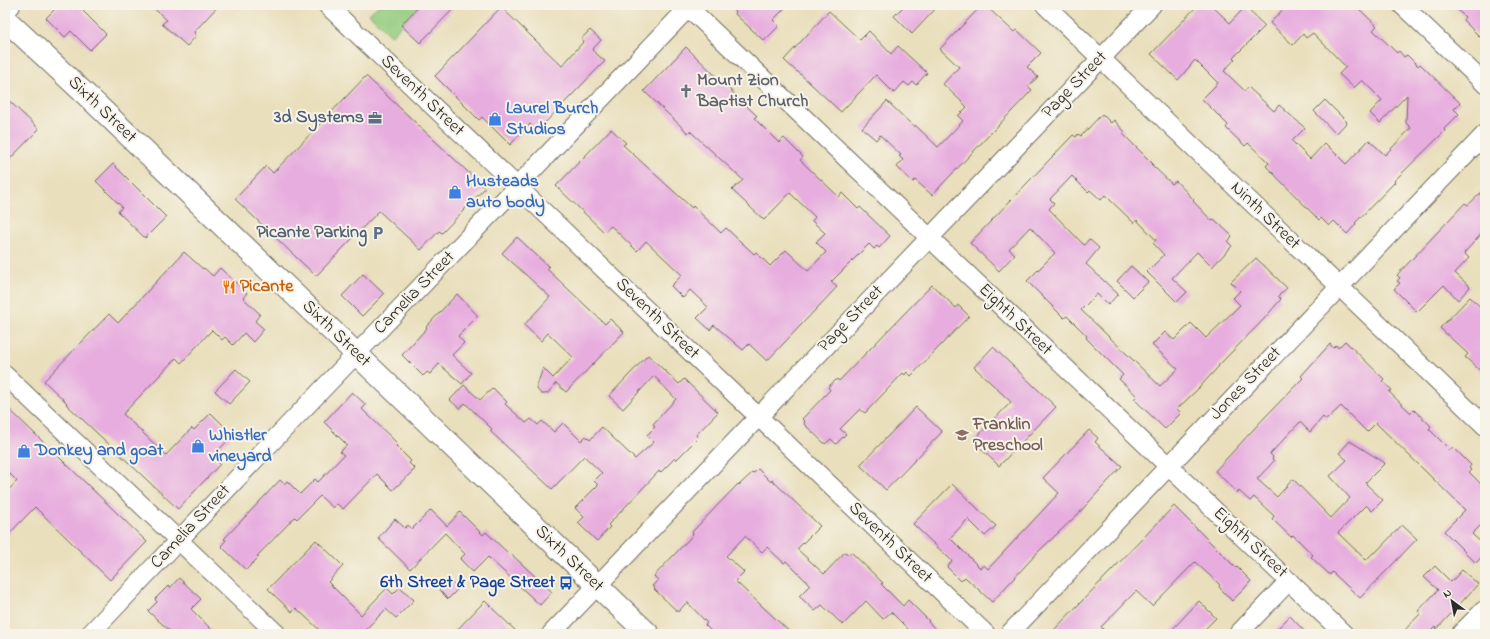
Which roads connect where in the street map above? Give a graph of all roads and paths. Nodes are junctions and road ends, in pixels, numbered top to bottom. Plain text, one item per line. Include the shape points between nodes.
1 (9, 5) edge
2 (327, 5) edge
3 (1045, 5) edge
4 (1152, 5) edge
5 (1402, 5) edge
6 (689, 6) edge
7 (5, 9) edge
8 (5, 19) edge
9 (1100, 59) junction
10 (1485, 84) edge
11 (1485, 134) edge
12 (517, 186) junction
13 (929, 238) junction
14 (1339, 287) junction
15 (356, 355) junction
16 (5, 375) edge
17 (758, 417) junction
18 (1485, 426) edge
19 (1168, 466) junction
20 (178, 540) junction
21 (1289, 581) junction
22 (597, 585) junction
23 (1485, 612) edge
24 (90, 634) edge
25 (276, 634) edge
26 (551, 634) edge
27 (648, 634) edge
28 (986, 634) edge
29 (1009, 634) edge
30 (1238, 634) edge
31 (1344, 634) edge
32 (1464, 634) edge

1 - 7 street
2 - 12 street, Seventh Street
3 - 9 street, Ninth Street
4 - 9 street, Page Street
5 - 10 street
6 - 12 street, Camelia Street
6 - 13 street, Eighth Street
8 - 15 street, Sixth Street
9 - 13 street, Page Street
9 - 14 street, Ninth Street
11 - 14 street, Jones Street
12 - 15 street, Camelia Street
12 - 17 street, Seventh Street
13 - 17 street, Page Street
13 - 19 street, Eighth Street
14 - 18 street, Ninth Street
14 - 19 street, Jones Street
15 - 20 street, Camelia Street
15 - 22 street, Sixth Street
16 - 20 street
17 - 22 street, Page Street
17 - 28 street, Seventh Street
19 - 21 street, Eighth Street
19 - 29 street, Jones Street
20 - 24 street, Camelia Street
20 - 25 street
21 - 30 street
21 - 31 street, Eighth Street
22 - 26 street, Page Street
22 - 27 street, Sixth Street
23 - 32 street

